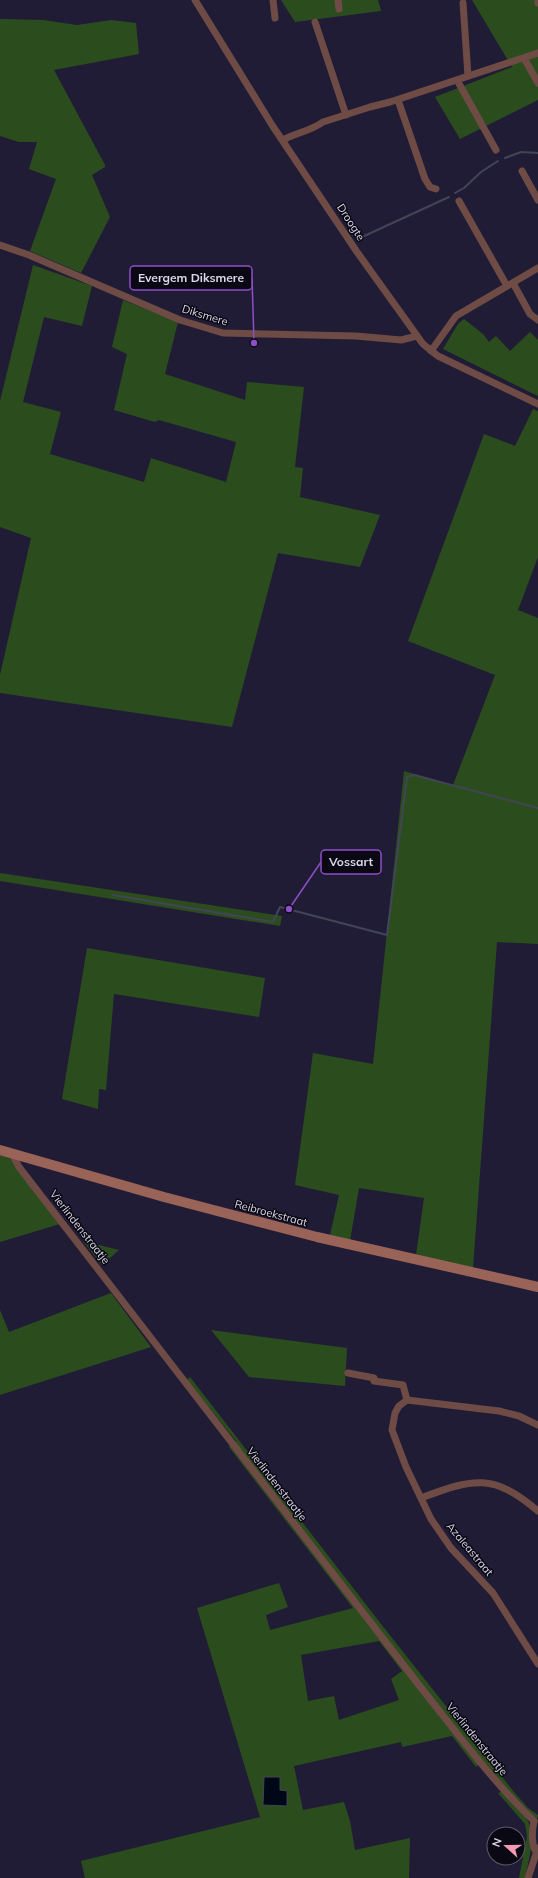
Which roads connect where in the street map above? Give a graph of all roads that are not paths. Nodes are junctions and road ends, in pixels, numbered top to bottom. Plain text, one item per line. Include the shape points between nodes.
1 (195, 0) edge
2 (273, 0) edge
3 (338, 0) edge
4 (538, 0) edge
5 (463, 3) dead end
6 (538, 3) edge
7 (339, 9) dead end
8 (275, 18) dead end
9 (315, 22) dead end
10 (538, 53) edge
11 (524, 58) junction
12 (468, 76) junction
13 (457, 80) junction
14 (538, 83) edge
15 (398, 100) junction
16 (346, 115) junction
17 (283, 140) junction
18 (496, 150) dead end
19 (522, 171) dead end
20 (436, 189) dead end
21 (538, 200) edge
22 (459, 201) dead end
23 (0, 245) edge
24 (538, 268) edge
25 (510, 285) junction
26 (538, 320) edge
27 (417, 336) junction
28 (431, 351) junction
29 (538, 404) edge
30 (0, 1150) edge
31 (12, 1154) junction
32 (538, 1287) edge
33 (348, 1373) dead end
34 (408, 1400) junction
35 (538, 1425) edge
36 (421, 1498) junction
37 (538, 1511) edge
38 (538, 1664) edge
39 (536, 1821) edge
40 (537, 1850) edge
41 (528, 1878) edge

1 - 17 street, Droogte
2 - 8 street
3 - 7 street
4 - 6 street
5 - 12 street
9 - 16 street
10 - 11 street
11 - 12 street
11 - 14 street
12 - 13 street
13 - 15 street
13 - 18 street
15 - 16 street
15 - 20 street via 425,179 430,187
16 - 17 street
17 - 27 street, Droogte via 357,252
19 - 21 street
22 - 25 street
23 - 27 street, Diksmere via 180,320 223,333 356,336 401,340
24 - 25 street
25 - 26 street via 530,314
25 - 28 street via 456,316
27 - 28 street, Droogte
28 - 29 street, Droogte
30 - 31 street, Reibroekstraat
31 - 32 street, Reibroekstraat via 317,1237
31 - 39 street, Vierlindenstraatje via 24,1173 422,1689 499,1784 518,1806
33 - 34 street via 374,1378 374,1381 403,1385
34 - 35 street via 499,1411 519,1416
34 - 36 street, Azaleastraat via 399,1406 395,1413 392,1430
36 - 37 street via 455,1485 486,1483 518,1494
36 - 38 street, Azaleastraat via 431,1519 451,1548 493,1593
39 - 40 street, Vierlindenstraatje via 532,1829 534,1848
40 - 41 street

